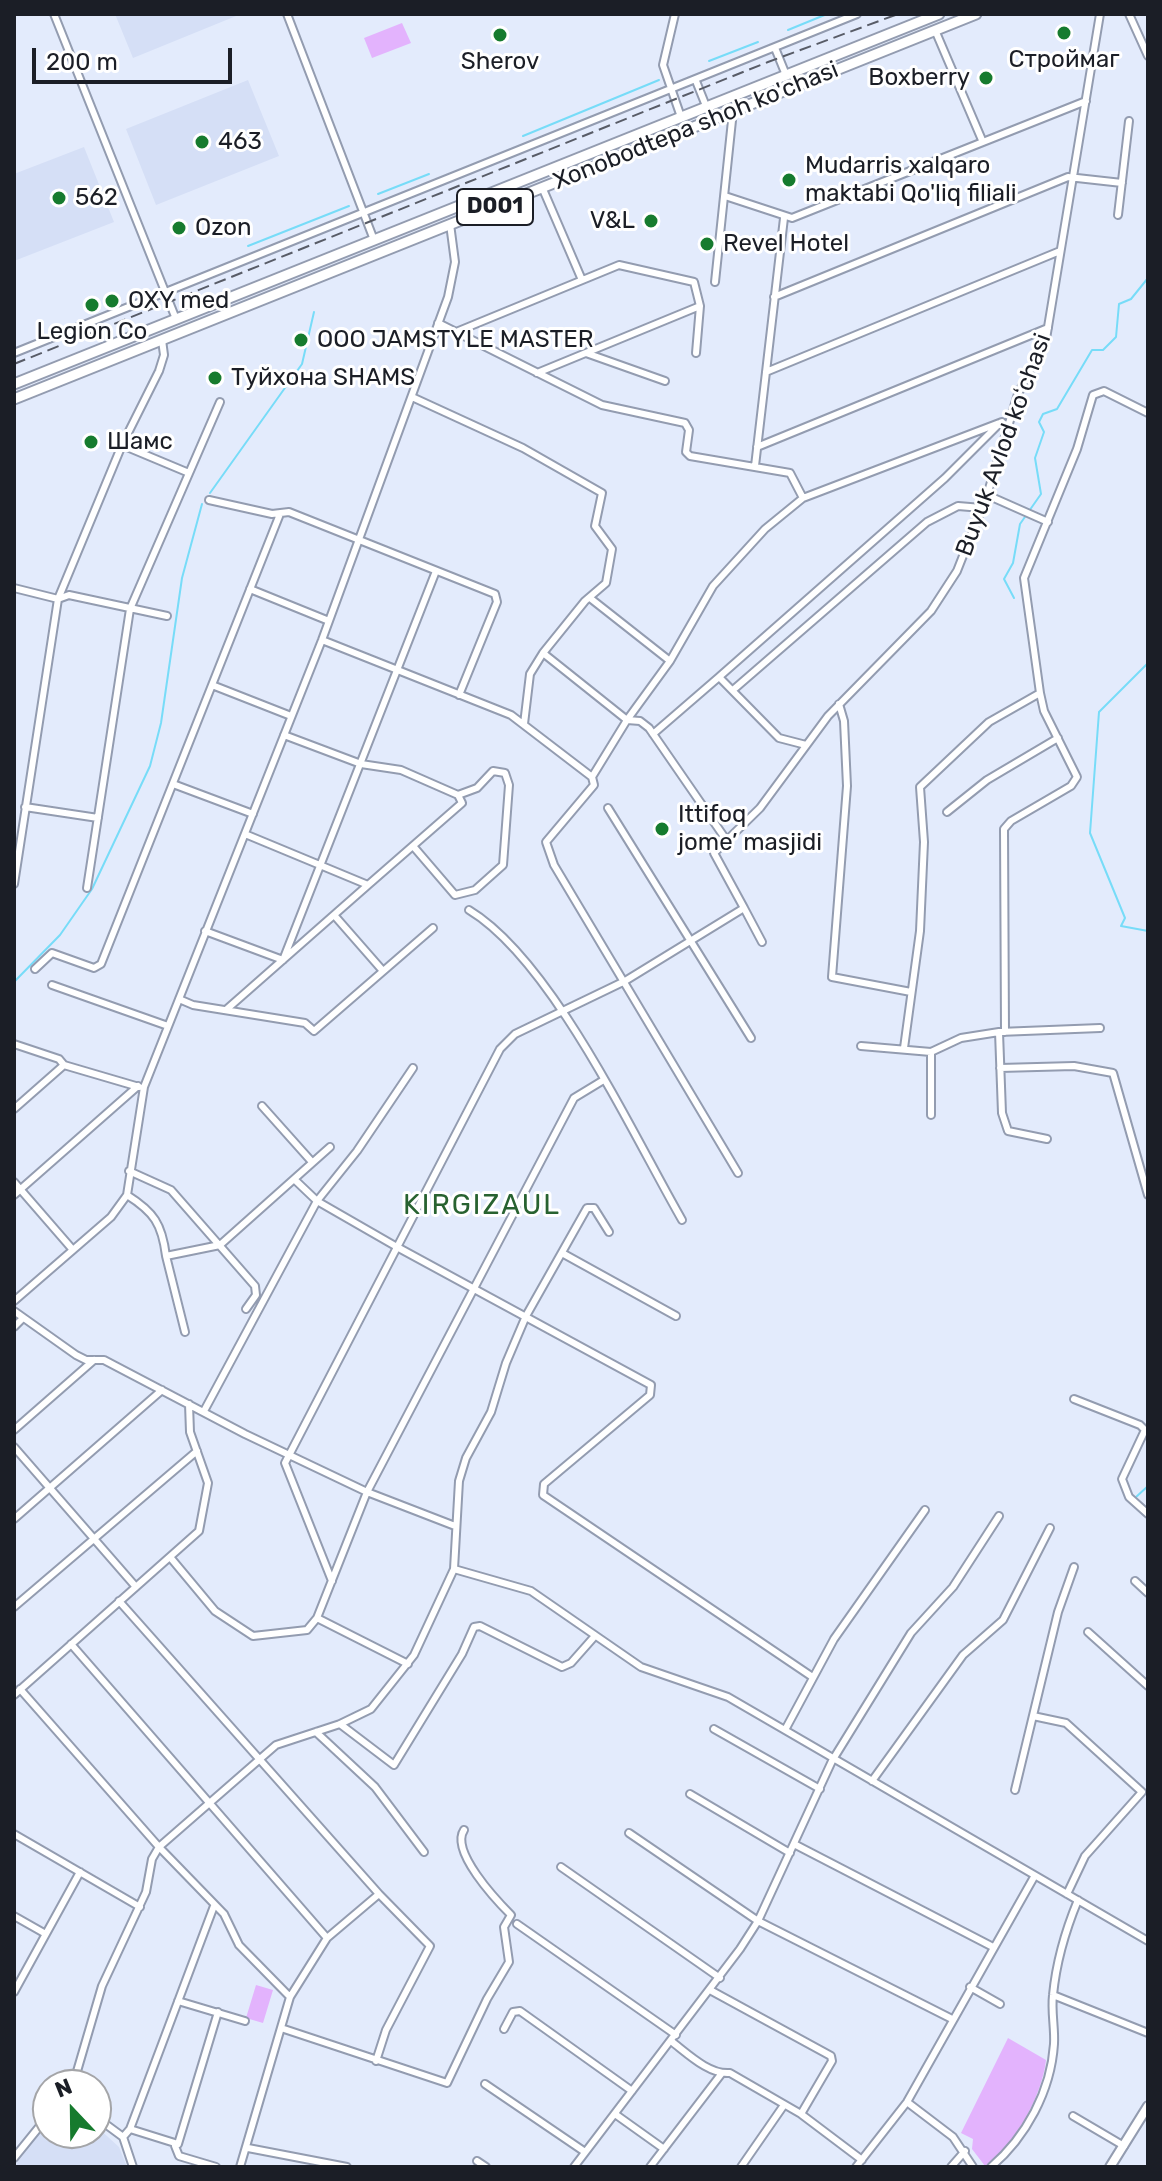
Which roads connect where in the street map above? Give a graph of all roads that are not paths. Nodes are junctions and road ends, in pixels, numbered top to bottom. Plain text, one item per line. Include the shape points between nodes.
1 (54, 14) edge
2 (287, 14) edge
3 (675, 14) edge
4 (857, 14) edge
5 (939, 14) edge
6 (976, 14) edge
7 (1100, 14) edge
8 (1133, 15) edge
9 (935, 30) junction
10 (775, 48) junction
11 (846, 51) junction
12 (1148, 56) edge
13 (851, 64) junction
14 (786, 75) junction
15 (696, 81) junction
16 (670, 91) junction
17 (1086, 101) junction
18 (706, 106) junction
19 (733, 111) junction
20 (681, 117) junction
21 (1129, 121) dead end
22 (982, 140) junction
23 (1074, 177) junction
24 (1122, 183) junction
25 (542, 187) junction
26 (725, 196) junction
27 (364, 213) junction
28 (1118, 215) dead end
29 (784, 218) junction
30 (450, 224) junction
31 (374, 240) junction
32 (1060, 251) junction
33 (582, 280) junction
34 (715, 282) dead end
35 (163, 291) junction
36 (774, 297) junction
37 (228, 298) junction
38 (700, 306) junction
39 (233, 311) junction
40 (176, 319) junction
41 (438, 323) junction
42 (1048, 328) junction
43 (456, 332) junction
44 (162, 340) junction
45 (14, 353) edge
46 (586, 353) junction
47 (696, 353) dead end
48 (766, 372) junction
49 (537, 373) junction
50 (665, 381) dead end
51 (14, 384) edge
52 (412, 397) junction
53 (14, 399) edge
54 (220, 402) dead end
55 (1148, 413) edge
56 (1010, 416) junction
57 (1002, 422) junction
58 (122, 445) junction
59 (757, 447) junction
60 (755, 466) junction
61 (189, 473) junction
62 (987, 495) junction
63 (803, 498) junction
64 (209, 500) dead end
65 (982, 508) junction
66 (280, 514) junction
67 (1048, 522) junction
68 (359, 540) junction
69 (436, 571) junction
70 (14, 588) edge
71 (250, 589) junction
72 (590, 598) junction
73 (58, 599) junction
74 (130, 609) junction
75 (167, 616) dead end
76 (329, 621) junction
77 (322, 640) junction
78 (543, 653) junction
79 (670, 661) junction
80 (398, 670) junction
81 (719, 677) junction
82 (212, 685) junction
83 (733, 690) junction
84 (1040, 693) junction
85 (459, 695) junction
86 (839, 704) junction
87 (291, 716) junction
88 (627, 720) junction
89 (524, 724) junction
90 (653, 734) junction
91 (284, 735) junction
92 (1058, 738) junction
93 (806, 745) junction
94 (361, 764) junction
95 (592, 777) junction
96 (173, 784) junction
97 (458, 795) junction
98 (25, 807) junction
99 (608, 808) dead end
100 (14, 812) edge
101 (947, 812) dead end
102 (253, 814) junction
103 (22, 815) junction
104 (98, 818) junction
105 (245, 834) junction
106 (727, 841) junction
107 (413, 846) junction
108 (321, 865) junction
109 (14, 884) edge
110 (368, 885) junction
111 (87, 888) dead end
112 (744, 908) junction
113 (469, 910) dead end
114 (334, 915) junction
115 (433, 928) dead end
116 (205, 931) junction
117 (689, 942) junction
118 (762, 942) dead end
119 (283, 960) junction
120 (35, 969) dead end
121 (383, 971) junction
122 (625, 981) junction
123 (52, 985) dead end
124 (911, 992) junction
125 (179, 999) junction
126 (227, 1009) junction
127 (563, 1012) junction
128 (168, 1026) junction
129 (1100, 1028) dead end
130 (1002, 1032) junction
131 (751, 1038) dead end
132 (14, 1044) edge
133 (861, 1046) dead end
134 (904, 1048) junction
135 (931, 1052) junction
136 (64, 1065) junction
137 (413, 1068) dead end
138 (1000, 1068) junction
139 (602, 1081) junction
140 (141, 1087) junction
141 (262, 1106) dead end
142 (14, 1109) edge
143 (931, 1115) dead end
144 (1047, 1139) dead end
145 (330, 1147) dead end
146 (312, 1162) junction
147 (129, 1171) junction
148 (738, 1173) dead end
149 (295, 1180) junction
150 (14, 1182) edge
151 (21, 1189) junction
152 (14, 1195) edge
153 (127, 1195) junction
154 (1148, 1195) edge
155 (317, 1201) junction
156 (682, 1220) dead end
157 (609, 1232) dead end
158 (220, 1245) junction
159 (397, 1247) junction
160 (73, 1250) junction
161 (562, 1253) junction
162 (166, 1256) junction
163 (474, 1289) junction
164 (14, 1301) edge
165 (246, 1309) dead end
166 (14, 1311) edge
167 (526, 1316) junction
168 (676, 1316) dead end
169 (23, 1318) junction
170 (14, 1327) edge
171 (185, 1332) dead end
172 (94, 1360) junction
173 (162, 1390) junction
174 (1074, 1399) dead end
175 (189, 1404) junction
176 (204, 1411) junction
177 (14, 1430) edge
178 (14, 1447) edge
179 (197, 1451) junction
180 (289, 1455) junction
181 (49, 1488) junction
182 (367, 1492) junction
183 (925, 1510) dead end
184 (1148, 1514) edge
185 (999, 1516) dead end
186 (14, 1519) edge
187 (455, 1526) junction
188 (1050, 1528) dead end
189 (93, 1538) junction
190 (170, 1557) junction
191 (1074, 1567) dead end
192 (454, 1569) junction
193 (332, 1581) junction
194 (1135, 1581) dead end
195 (136, 1587) junction
196 (1148, 1593) edge
197 (119, 1601) junction
198 (14, 1607) edge
199 (317, 1618) junction
200 (1088, 1632) dead end
201 (594, 1637) junction
202 (71, 1644) junction
203 (408, 1664) junction
204 (811, 1676) junction
205 (1148, 1686) edge
206 (16, 1691) edge
207 (1033, 1716) junction
208 (340, 1724) junction
209 (714, 1729) dead end
210 (785, 1730) junction
211 (316, 1732) junction
212 (259, 1759) junction
213 (832, 1761) junction
214 (872, 1781) junction
215 (820, 1789) junction
216 (1015, 1790) dead end
217 (690, 1794) dead end
218 (209, 1803) junction
219 (464, 1830) dead end
220 (629, 1833) dead end
221 (14, 1834) edge
222 (794, 1844) junction
223 (159, 1847) junction
224 (424, 1852) dead end
225 (790, 1853) junction
226 (561, 1867) dead end
227 (80, 1872) junction
228 (1034, 1877) junction
229 (379, 1894) junction
230 (1067, 1894) junction
231 (1078, 1900) junction
232 (214, 1906) junction
233 (140, 1907) junction
234 (14, 1916) edge
235 (758, 1921) junction
236 (517, 1924) dead end
237 (44, 1933) junction
238 (327, 1938) junction
239 (1148, 1941) edge
240 (993, 1947) junction
241 (720, 1978) junction
242 (970, 1987) junction
243 (710, 1990) junction
244 (14, 1992) edge
245 (1053, 1995) junction
246 (290, 1997) junction
247 (178, 2001) junction
248 (1000, 2004) dead end
249 (218, 2012) junction
250 (952, 2019) junction
251 (245, 2021) dead end
252 (281, 2028) junction
253 (504, 2029) dead end
254 (1148, 2033) edge
255 (673, 2038) junction
256 (376, 2060) junction
257 (78, 2069) edge
258 (722, 2073) junction
259 (485, 2084) dead end
260 (632, 2091) junction
261 (907, 2102) junction
262 (784, 2105) junction
263 (1148, 2106) edge
264 (615, 2114) junction
265 (801, 2114) junction
266 (1073, 2116) dead end
267 (112, 2129) edge
268 (130, 2129) junction
269 (32, 2136) edge
270 (123, 2137) junction
271 (175, 2146) junction
272 (1124, 2146) junction
273 (248, 2148) junction
274 (664, 2149) junction
275 (965, 2151) junction
276 (585, 2152) junction
277 (14, 2158) edge
278 (862, 2160) junction
279 (477, 2161) dead end
280 (133, 2167) edge
281 (216, 2167) edge
282 (240, 2167) edge
283 (347, 2167) edge
284 (486, 2167) edge
285 (574, 2167) edge
286 (650, 2167) edge
287 (741, 2167) edge
288 (856, 2167) edge
289 (951, 2167) edge
290 (973, 2167) edge
291 (991, 2167) edge
292 (1110, 2167) edge

1 - 35 street
2 - 27 street
3 - 16 street via 663,65
4 - 10 street
5 - 11 highway, Xonobodtepa shoh ko'chasi / D001
6 - 9 highway, Xonobodtepa shoh ko'chasi / D001
7 - 17 street, Buyuk Avlod koʻchasi
8 - 12 street
9 - 13 highway, Xonobodtepa shoh ko'chasi / D001
9 - 22 street
10 - 14 street
10 - 15 street
11 - 13 highway
11 - 14 highway, Xonobodtepa shoh ko'chasi / D001
13 - 19 highway, Xonobodtepa shoh ko'chasi / D001
14 - 18 highway, Xonobodtepa shoh ko'chasi / D001
15 - 16 street
15 - 18 street
16 - 20 street
16 - 27 street
17 - 22 street
17 - 23 street, Buyuk Avlod koʻchasi
18 - 20 highway, Xonobodtepa shoh ko'chasi / D001
19 - 25 highway, Xonobodtepa shoh ko'chasi / D001
19 - 26 street
20 - 31 highway, Xonobodtepa shoh ko'chasi / D001
21 - 24 street
22 - 29 street
23 - 24 street
23 - 32 street, Buyuk Avlod koʻchasi
23 - 36 street
24 - 28 street
25 - 30 highway, Xonobodtepa shoh ko'chasi / D001
25 - 33 street
26 - 29 street
26 - 34 street
27 - 31 street
27 - 35 street
29 - 36 street
30 - 39 highway, Xonobodtepa shoh ko'chasi / D001
30 - 41 street via 454,269
31 - 37 highway, Xonobodtepa shoh ko'chasi / D001
32 - 42 street, Buyuk Avlod koʻchasi
32 - 48 street
33 - 38 street via 619,265 663,274 694,282
33 - 43 street
35 - 40 street
35 - 45 street
36 - 48 street
37 - 39 highway
37 - 40 highway, Xonobodtepa shoh ko'chasi / D001
38 - 46 street
38 - 47 street
39 - 44 highway, Xonobodtepa shoh ko'chasi / D001
40 - 51 highway, Xonobodtepa shoh ko'chasi / D001
41 - 43 street
41 - 52 street
42 - 56 street, Buyuk Avlod koʻchasi
42 - 59 street
43 - 49 street
44 - 53 highway, Xonobodtepa shoh ko'chasi / D001
44 - 58 street via 159,371
46 - 49 street
46 - 50 street
48 - 59 street
49 - 60 street via 602,405 687,424 685,449 690,456
52 - 68 street
52 - 72 street via 599,488 603,497 595,529 612,549 606,583
54 - 61 street
55 - 67 street via 1096,392
56 - 57 street
56 - 62 street, Buyuk Avlod koʻchasi
57 - 63 street
57 - 81 street
58 - 61 street
58 - 73 street
59 - 60 street
60 - 63 street via 790,473
61 - 74 street
62 - 65 street, Buyuk Avlod koʻchasi
62 - 67 street
63 - 79 street via 765,529 713,586
64 - 66 street
65 - 83 street via 958,506 927,522
65 - 86 street, Buyuk Avlod koʻchasi via 939,601
66 - 68 street via 289,512
66 - 71 street
67 - 84 street via 1024,578
68 - 69 street
68 - 76 street
69 - 80 street
69 - 85 street via 497,598
70 - 73 street
71 - 76 street
71 - 82 street
72 - 78 street
72 - 79 street
73 - 74 street via 69,595
73 - 98 street
74 - 75 street
74 - 104 street
76 - 77 street
77 - 80 street
77 - 87 street
78 - 88 street
78 - 89 street via 530,674
79 - 88 street
80 - 85 street
80 - 94 street
81 - 83 street
81 - 90 street
82 - 87 street
82 - 96 street
83 - 93 street via 779,738
84 - 92 street
84 - 124 street via 989,722 920,787 924,842
85 - 89 street
86 - 93 street, Buyuk Avlod koʻchasi
86 - 124 street via 847,786 832,977
87 - 91 street
88 - 90 street via 640,721
88 - 95 street
89 - 95 street
90 - 106 street
91 - 94 street
91 - 102 street
92 - 101 street via 987,780
92 - 130 street via 1076,773 1075,782 1004,829
93 - 106 street, Buyuk Avlod koʻchasi via 760,808
94 - 97 street via 401,770
94 - 108 street
95 - 122 street via 594,785 546,842
96 - 102 street
96 - 120 street via 100,966 52,953
97 - 107 street via 462,803
97 - 107 street via 477,788 493,771 505,773 509,785 503,865 475,890 455,895
98 - 103 street
98 - 104 street
99 - 117 street
100 - 103 street
102 - 105 street
103 - 109 street
104 - 111 street
105 - 108 street
105 - 116 street
106 - 112 street via 714,853
107 - 110 street
108 - 110 street
108 - 119 street
110 - 114 street
112 - 117 street
112 - 118 street
113 - 127 street via 501,933
114 - 119 street
114 - 121 street
115 - 121 street
116 - 119 street
116 - 125 street
117 - 122 street
117 - 131 street
119 - 126 street
121 - 126 street via 314,1031 305,1023
122 - 127 street
122 - 148 street
123 - 128 street
124 - 134 street
125 - 126 street
125 - 128 street
127 - 139 street
127 - 159 street via 504,1044
128 - 140 street
129 - 130 street
130 - 135 street via 961,1038
130 - 138 street
132 - 136 street
133 - 134 street
134 - 135 street
135 - 143 street
136 - 140 street
136 - 142 street
137 - 155 street
138 - 144 street via 1008,1131
138 - 154 street via 1074,1066 1113,1073
139 - 156 street
139 - 163 street via 574,1098
140 - 147 street
140 - 151 street
141 - 146 street
145 - 146 street
146 - 149 street
147 - 153 street
147 - 158 street via 171,1190
149 - 155 street
149 - 158 street
150 - 151 street
151 - 152 street
151 - 160 street
153 - 160 street
153 - 162 street via 159,1222
155 - 159 street
155 - 176 street
157 - 161 street via 590,1207
158 - 162 street
158 - 165 street via 255,1286 256,1295
159 - 163 street
159 - 180 street
160 - 164 street
161 - 167 street
161 - 168 street
162 - 171 street
163 - 167 street
163 - 182 street
166 - 169 street
167 - 187 street via 491,1412 466,1458
167 - 204 street via 652,1388 544,1484 543,1495
169 - 170 street
169 - 172 street via 76,1355
172 - 173 street via 104,1360
172 - 177 street
173 - 175 street
173 - 181 street
174 - 184 street via 1145,1430 1122,1479 1129,1497
175 - 176 street
175 - 179 street
176 - 180 street
178 - 181 street
179 - 189 street
179 - 190 street via 208,1483 204,1520
180 - 182 street
180 - 193 street via 286,1469
181 - 186 street
181 - 189 street
182 - 187 street
182 - 193 street
183 - 204 street
185 - 213 street via 953,1587 911,1633
187 - 192 street
188 - 214 street via 1003,1620 963,1655
189 - 195 street
189 - 198 street
190 - 195 street
190 - 199 street via 215,1611 253,1636 307,1630
191 - 207 street
192 - 201 street via 531,1591
192 - 203 street
193 - 199 street
194 - 196 street
195 - 197 street
197 - 202 street
197 - 212 street
199 - 203 street
200 - 205 street
201 - 208 street via 562,1667 474,1627 394,1765
201 - 210 street via 641,1667 728,1697
202 - 206 street
202 - 218 street
203 - 208 street via 371,1709
204 - 210 street
206 - 223 street
207 - 216 street
207 - 230 street via 1066,1723 1142,1792 1085,1856
208 - 211 street
209 - 215 street
210 - 213 street
211 - 212 street via 281,1742
211 - 224 street via 375,1787
212 - 218 street
212 - 229 street
213 - 214 street
213 - 215 street
214 - 228 street
215 - 222 street
217 - 225 street
218 - 223 street
218 - 238 street
219 - 256 street via 461,1839 480,1885 511,1915 504,1927 509,1962 447,2083
220 - 235 street
221 - 227 street
222 - 225 street
222 - 240 street
223 - 232 street
223 - 233 street
225 - 235 street
226 - 241 street
227 - 233 street
227 - 237 street
228 - 230 street
228 - 240 street
229 - 238 street
229 - 256 street via 430,1946
230 - 231 street
231 - 239 street
231 - 245 street
232 - 246 street via 229,1920 239,1945
232 - 247 street
233 - 257 street via 102,1986
234 - 237 street
235 - 241 street
235 - 250 street
236 - 255 street
237 - 244 street
238 - 246 street
240 - 242 street
241 - 243 street
242 - 248 street
242 - 250 street
243 - 255 street
243 - 265 street via 831,2056
245 - 254 street
245 - 291 street via 1054,2045 1045,2092 1018,2137
246 - 252 street
247 - 249 street
247 - 268 street
249 - 251 street
249 - 271 street
250 - 261 street
252 - 256 street
252 - 273 street
253 - 260 street via 513,2012 520,2011
255 - 258 street
255 - 260 street
258 - 262 street
258 - 274 street
259 - 276 street
260 - 264 street
261 - 275 street
261 - 278 street
262 - 265 street
262 - 287 street
263 - 272 main road
264 - 274 street
264 - 276 street
265 - 278 street
266 - 272 street
267 - 270 street
268 - 270 street
268 - 271 street
269 - 277 street
270 - 280 street
271 - 281 street via 179,2156
272 - 292 main road
273 - 282 street
273 - 283 street
274 - 286 street
275 - 289 street
275 - 290 street
276 - 285 street
278 - 288 street
279 - 284 street

